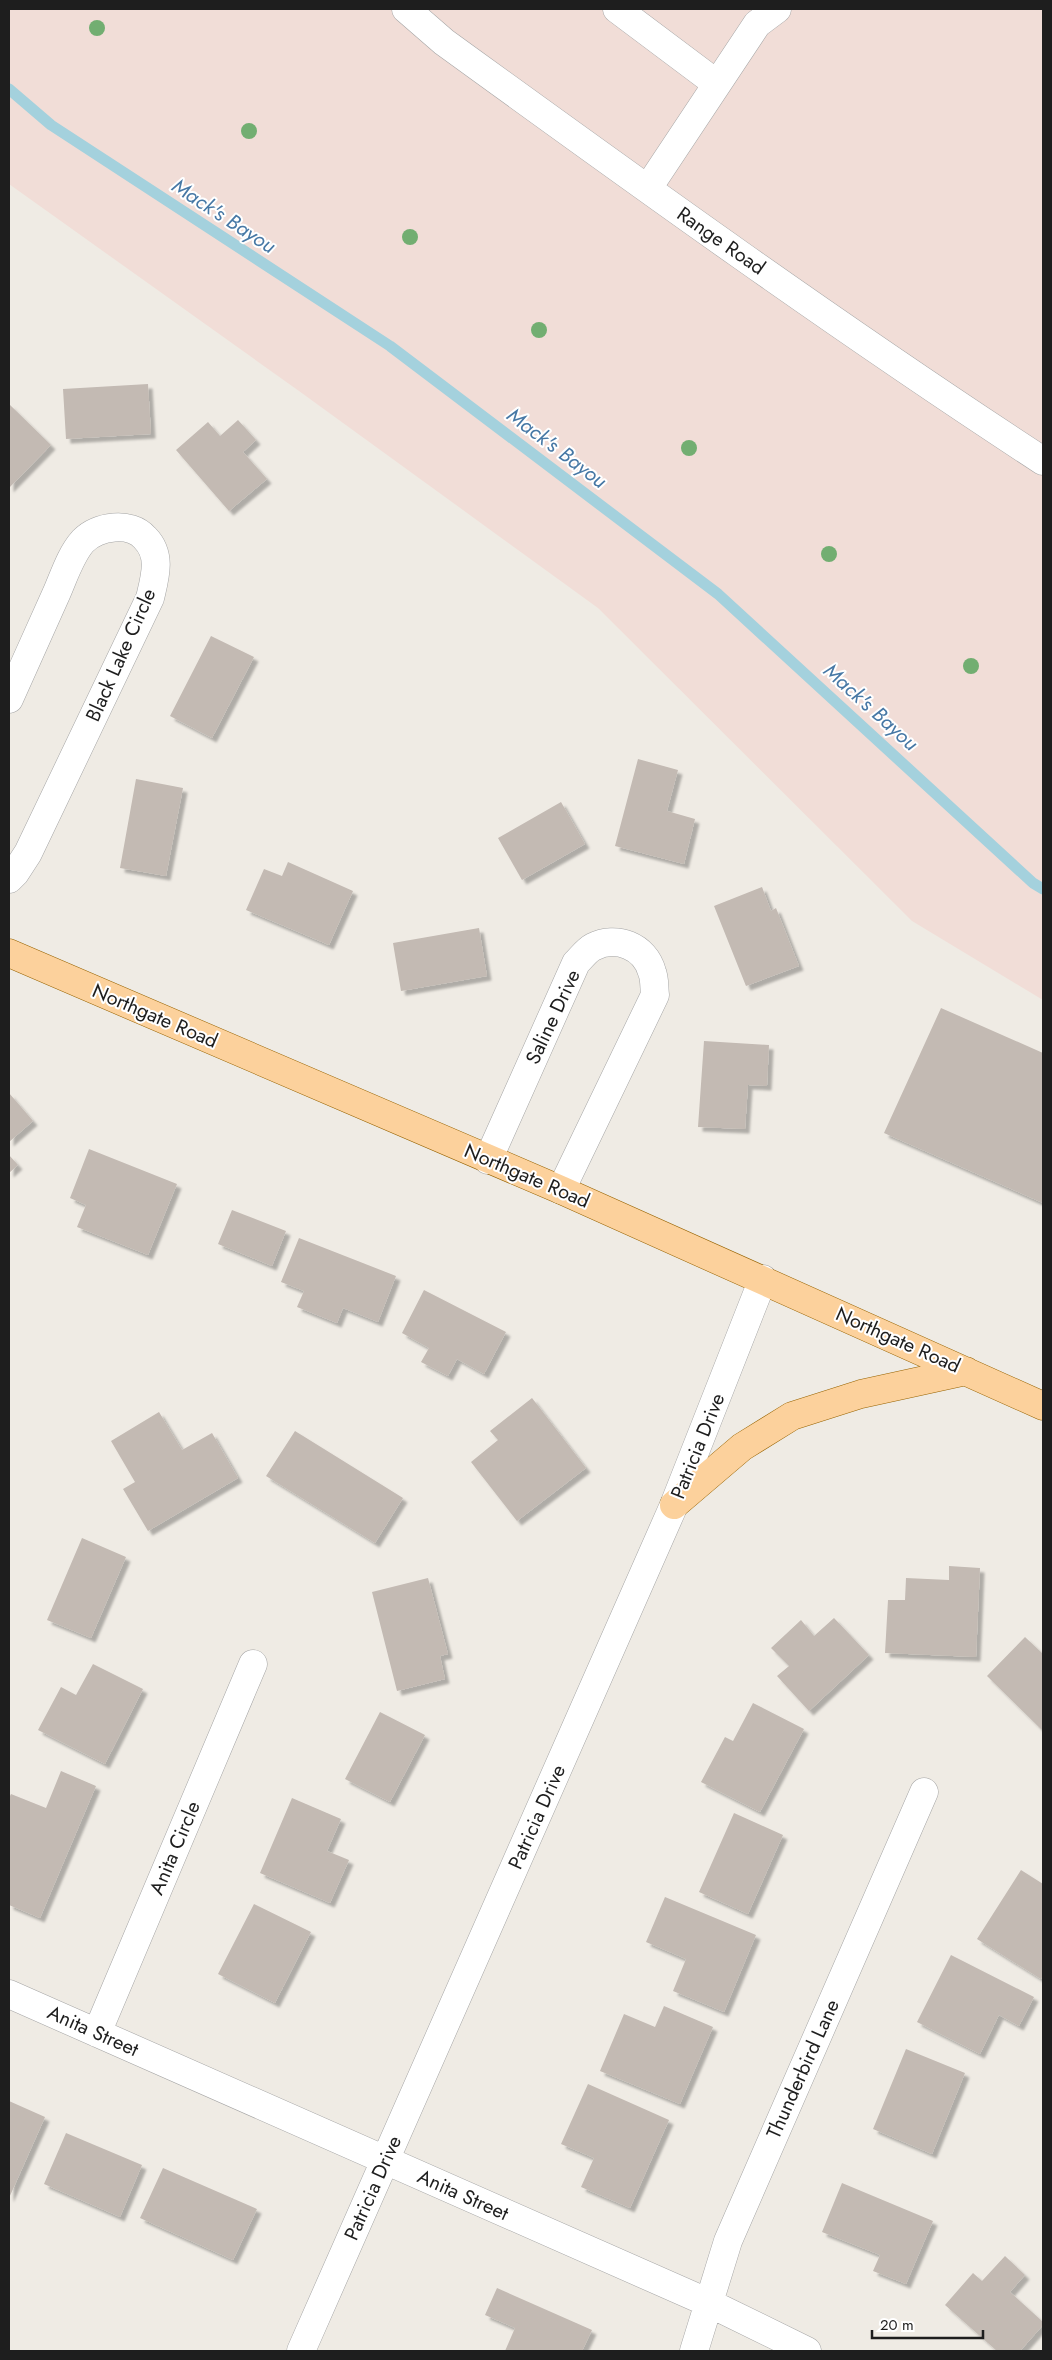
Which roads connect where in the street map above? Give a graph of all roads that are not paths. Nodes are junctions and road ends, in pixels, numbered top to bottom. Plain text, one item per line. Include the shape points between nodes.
1 (406, 9) edge
2 (616, 9) edge
3 (777, 9) edge
4 (717, 84) junction
5 (648, 188) junction
6 (1043, 461) edge
7 (9, 699) edge
8 (9, 879) edge
9 (9, 953) edge
10 (488, 1160) junction
11 (561, 1190) junction
12 (763, 1279) junction
13 (966, 1371) junction
14 (1043, 1406) edge
15 (674, 1505) junction
16 (253, 1664) dead end
17 (924, 1792) dead end
18 (9, 1994) edge
19 (96, 2033) junction
20 (385, 2161) junction
21 (710, 2303) junction
22 (301, 2351) edge
23 (694, 2351) edge
24 (807, 2351) edge

1 - 5 street, Range Road via 444,42
2 - 4 street
3 - 4 street via 757,24
4 - 5 street
5 - 6 street, Range Road via 932,389
7 - 8 street, Black Lake Circle via 69,564 83,541 103,530 124,526 145,537 156,556 156,576 150,598 28,853
9 - 10 main road, Northgate Road
10 - 11 main road, Northgate Road
10 - 11 street, Saline Drive via 576,963 591,947 608,941 629,944 646,957 653,972 655,995
11 - 12 main road, Northgate Road
12 - 13 main road, Northgate Road
12 - 15 street, Patricia Drive
13 - 14 main road, Northgate Road
13 - 15 main road via 861,1394 792,1416 742,1447
15 - 20 street, Patricia Drive
16 - 19 street, Anita Circle
17 - 21 street, Thunderbird Lane via 728,2241
18 - 19 street, Anita Street
19 - 20 street, Anita Street
20 - 21 street, Anita Street
20 - 22 street, Patricia Drive
21 - 23 street, Thunderbird Lane
21 - 24 street, Anita Street

